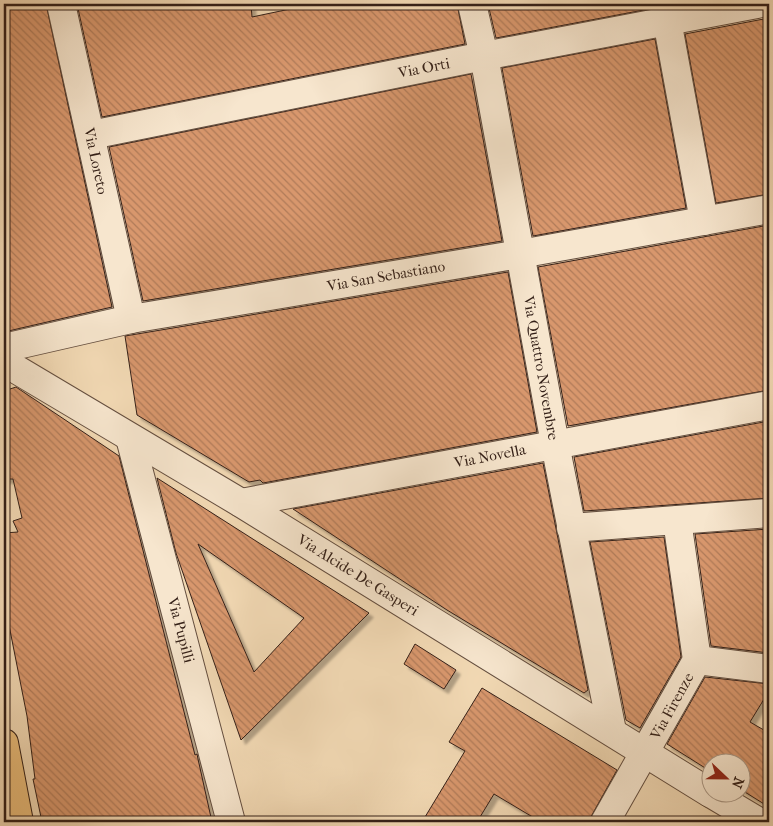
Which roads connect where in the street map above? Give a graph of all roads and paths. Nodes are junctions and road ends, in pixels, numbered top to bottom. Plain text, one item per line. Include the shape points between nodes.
1 (61, 4) edge
2 (472, 4) edge
3 (757, 4) edge
4 (666, 12) edge
5 (484, 56) junction
6 (91, 135) junction
7 (769, 209) edge
8 (704, 221) junction
9 (520, 254) junction
10 (131, 319) junction
11 (4, 348) edge
12 (4, 362) edge
13 (769, 405) edge
14 (130, 438) junction
15 (555, 444) junction
16 (241, 503) junction
17 (769, 513) edge
18 (677, 520) junction
19 (571, 528) junction
20 (697, 660) junction
21 (769, 669) edge
22 (612, 732) junction
23 (4, 743) edge
24 (645, 753) junction
25 (700, 786) edge
26 (729, 804) edge
27 (19, 822) edge
28 (232, 822) edge
29 (605, 822) edge
30 (759, 822) edge

1 - 6 street, Via Loreto
2 - 5 street, Via Quattro Novembre
3 - 4 street, Via Orti
4 - 5 street, Via Orti
4 - 8 street
5 - 6 street, Via Orti
5 - 9 street, Via Quattro Novembre
6 - 10 street, Via Loreto
7 - 8 street, Via San Sebastiano
8 - 9 street, Via San Sebastiano
9 - 10 street, Via San Sebastiano
9 - 15 street, Via Quattro Novembre
10 - 11 street, Via San Sebastiano
12 - 14 street, Via Alcide De Gasperi
13 - 15 street, Via Novella
14 - 16 street, Via Alcide De Gasperi
14 - 28 street, Via Pupilli
15 - 16 street, Via Novella
15 - 19 street, Via Quattro Novembre
16 - 22 street, Via Alcide De Gasperi
17 - 18 street
18 - 19 street
18 - 20 street, Via Firenze
19 - 22 street, Via Quattro Novembre
20 - 21 street
20 - 24 street, Via Firenze
22 - 24 street, Via Alcide De Gasperi
23 - 27 main road
24 - 25 street, Via Alcide De Gasperi
24 - 29 street, Via Firenze
26 - 30 street, Via Alcide De Gasperi

